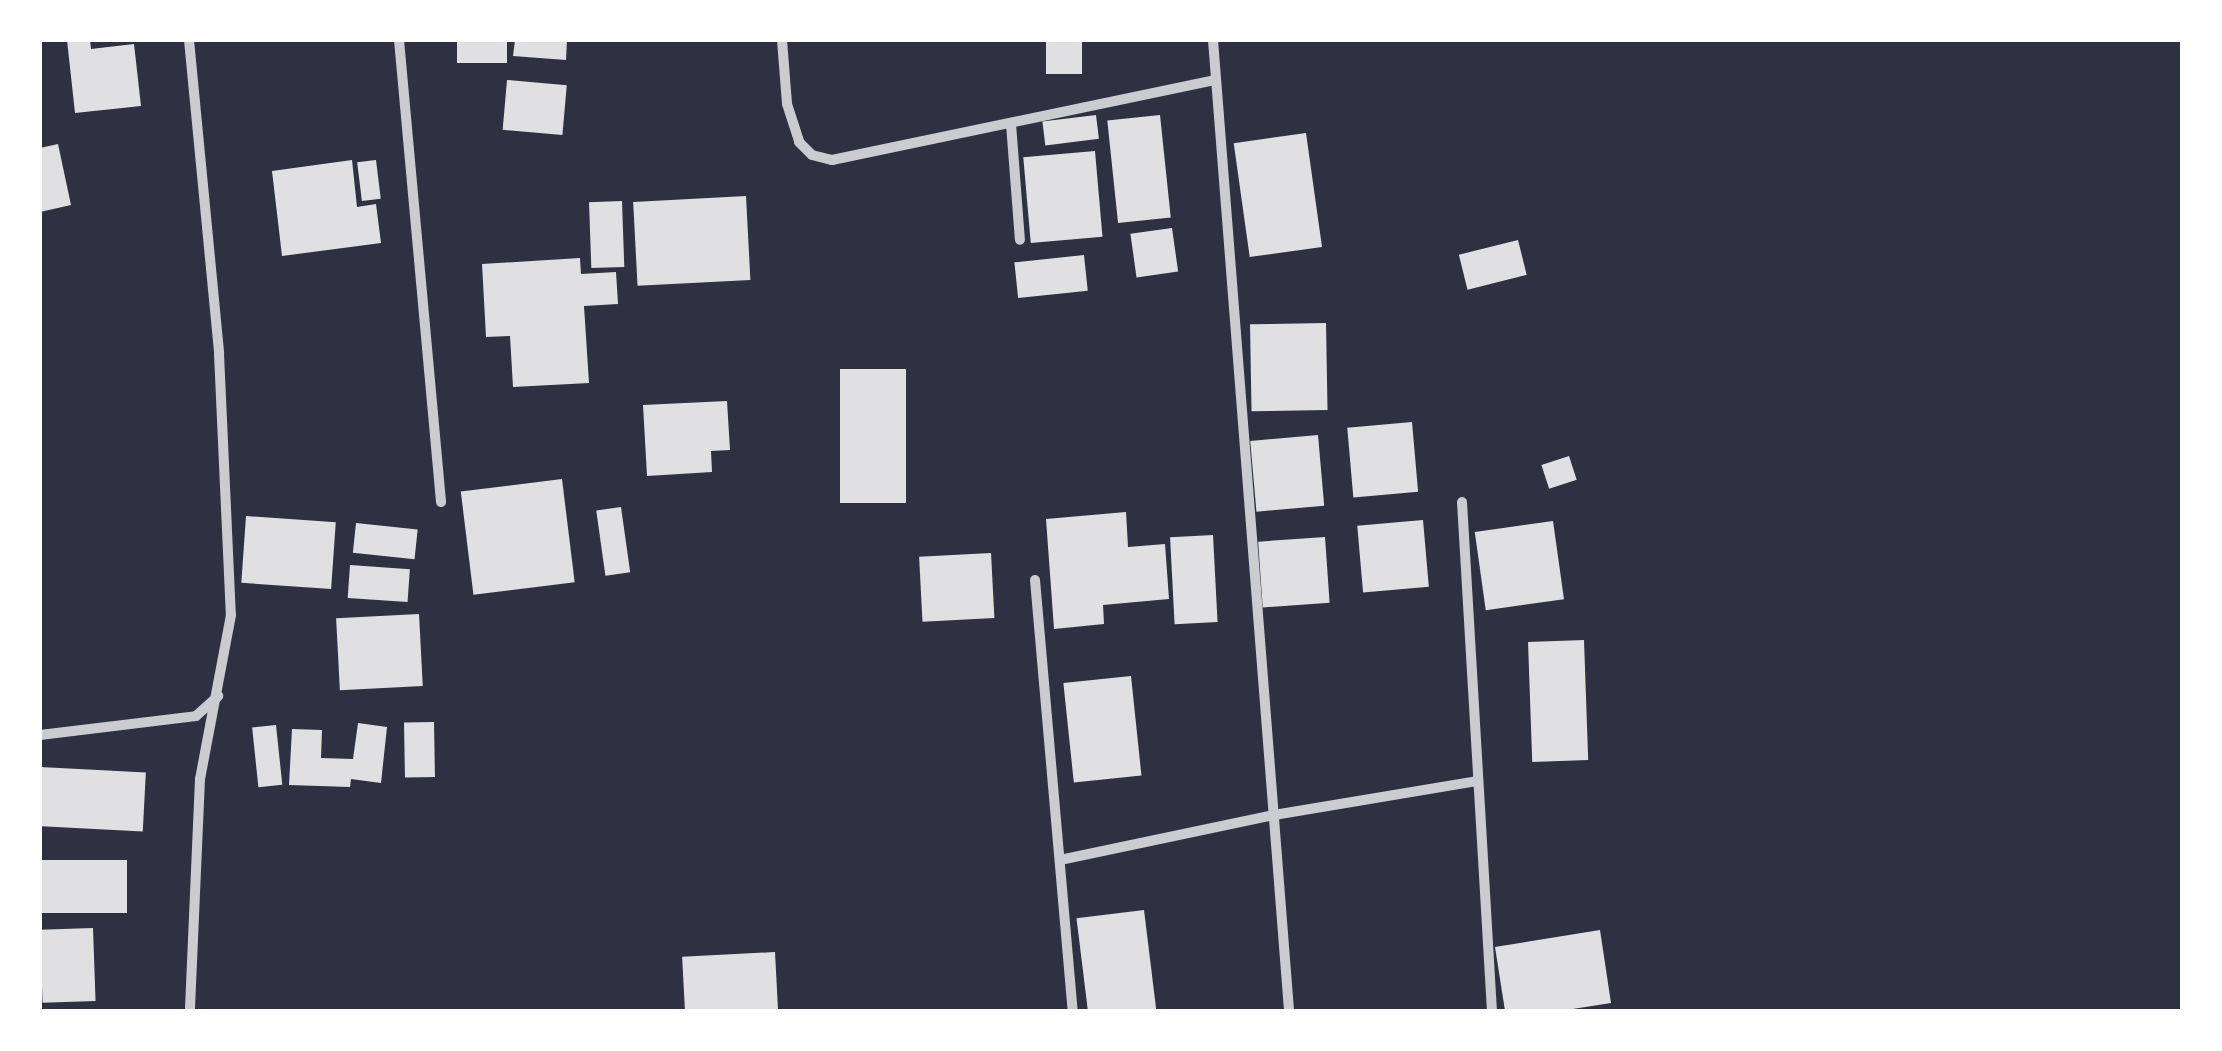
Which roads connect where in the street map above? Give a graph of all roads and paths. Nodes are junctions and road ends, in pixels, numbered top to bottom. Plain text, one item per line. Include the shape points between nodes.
1 (188, 40) edge
2 (400, 40) edge
3 (782, 40) edge
4 (1213, 40) edge
5 (1216, 80) junction
6 (1011, 124) junction
7 (1020, 240) dead end
8 (440, 502) dead end
9 (1462, 502) dead end
10 (1036, 580) dead end
11 (218, 695) junction
12 (40, 735) edge
13 (1478, 781) junction
14 (1274, 814) junction
15 (1060, 860) junction
16 (190, 1011) edge
17 (1074, 1011) edge
18 (1289, 1011) edge
19 (1492, 1011) edge

1 - 11 street via 219,354 231,615
2 - 8 street
3 - 6 street via 786,104 799,142 812,154 832,160
4 - 5 street
5 - 6 street
5 - 14 street
6 - 7 street
9 - 13 street
10 - 15 street
11 - 12 street via 196,716
11 - 16 street via 200,779
13 - 14 street
13 - 19 street
14 - 15 street
14 - 18 street
15 - 17 street

